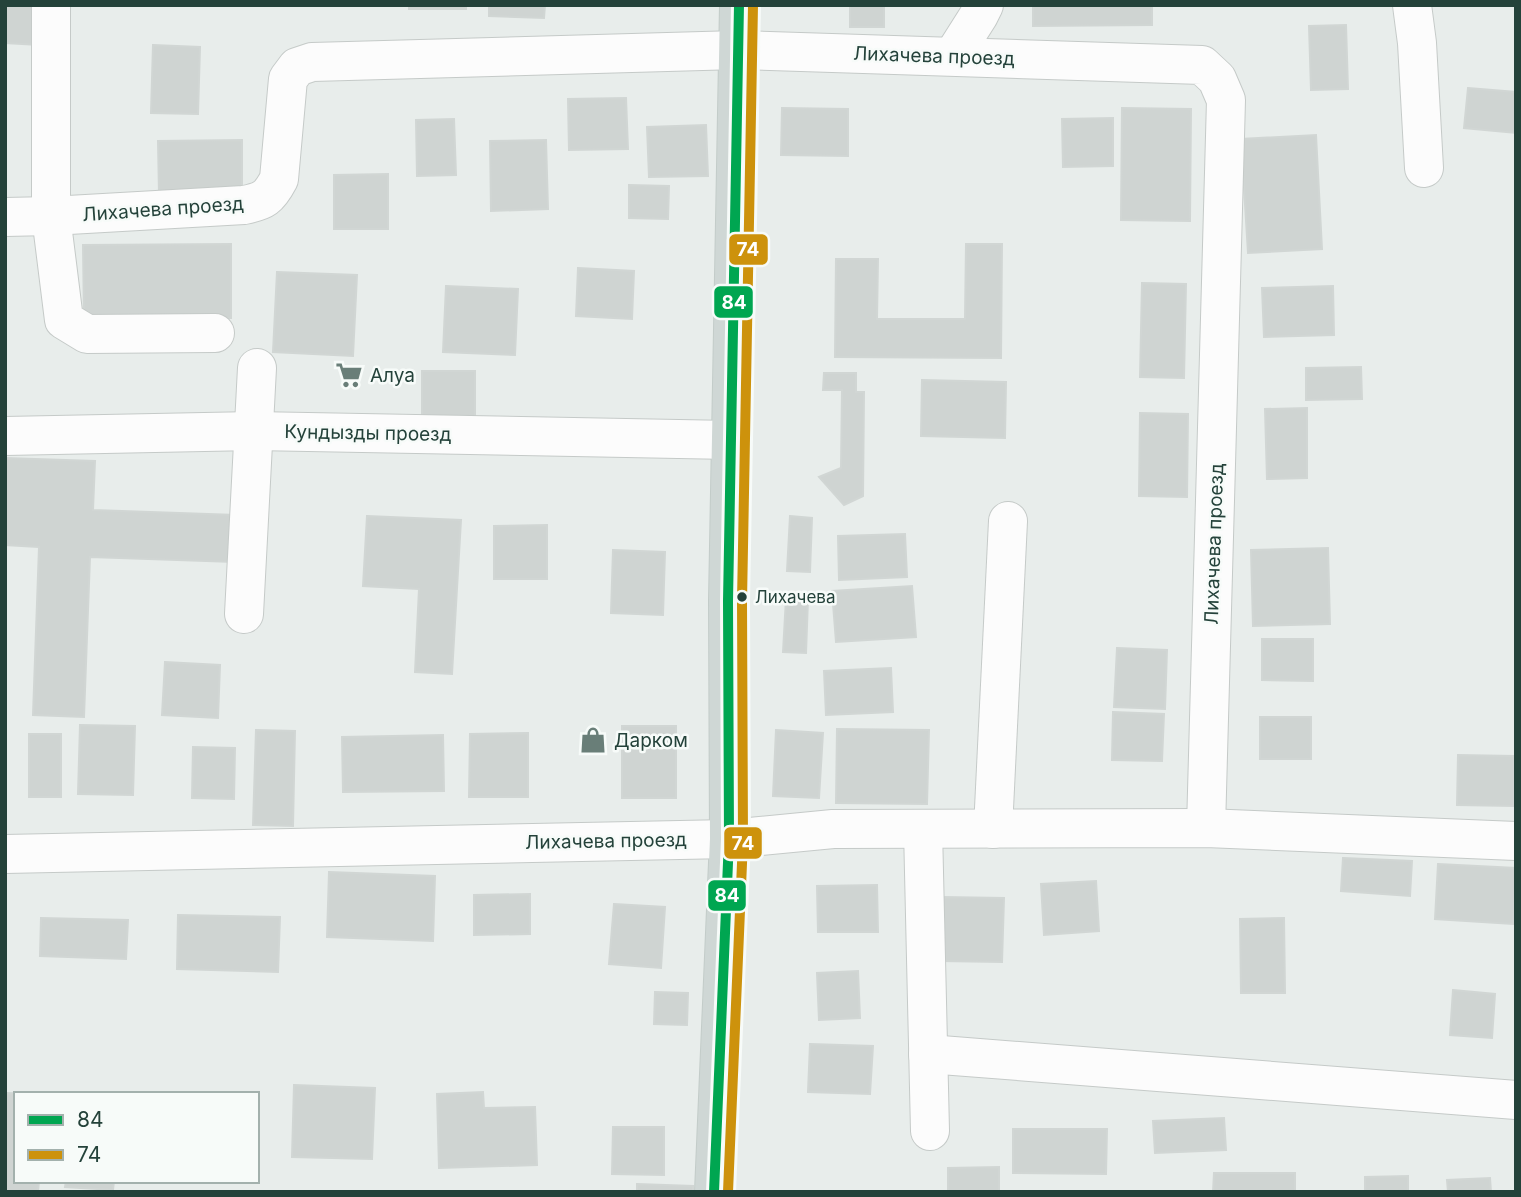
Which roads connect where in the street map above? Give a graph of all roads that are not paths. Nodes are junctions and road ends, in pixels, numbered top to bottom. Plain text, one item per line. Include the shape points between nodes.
1 (51, 5) edge
2 (739, 5) edge
3 (984, 5) edge
4 (1412, 5) edge
5 (738, 50) junction
6 (953, 56) junction
7 (1424, 168) dead end
8 (51, 216) junction
9 (5, 217) edge
10 (215, 333) dead end
11 (257, 368) dead end
12 (254, 431) junction
13 (5, 436) edge
14 (730, 440) junction
15 (1007, 521) dead end
16 (244, 614) dead end
17 (1206, 828) junction
18 (923, 829) junction
19 (993, 829) junction
20 (729, 839) junction
21 (1516, 841) edge
22 (5, 854) edge
23 (928, 1054) junction
24 (1516, 1100) edge
25 (930, 1131) dead end
26 (715, 1192) edge

1 - 8 street
2 - 5 main road
3 - 6 street
4 - 7 street
5 - 6 street, Лихачева проезд
5 - 8 street, Лихачева проезд via 312,62 298,67 288,79 279,178 264,200
5 - 14 main road
6 - 17 street, Лихачева проезд via 1202,65 1217,79 1226,100
8 - 9 street, Лихачева проезд
8 - 10 street via 64,320 87,334
11 - 12 street
12 - 13 street, Кундызды проезд
12 - 14 street, Кундызды проезд
12 - 16 street
14 - 20 main road
15 - 19 street
17 - 19 street, Лихачева проезд
17 - 21 street, Лихачева проезд
18 - 19 street, Лихачева проезд
18 - 20 street, Лихачева проезд via 833,829
18 - 23 street
20 - 22 street, Лихачева проезд
20 - 26 main road
23 - 24 street
23 - 25 street

